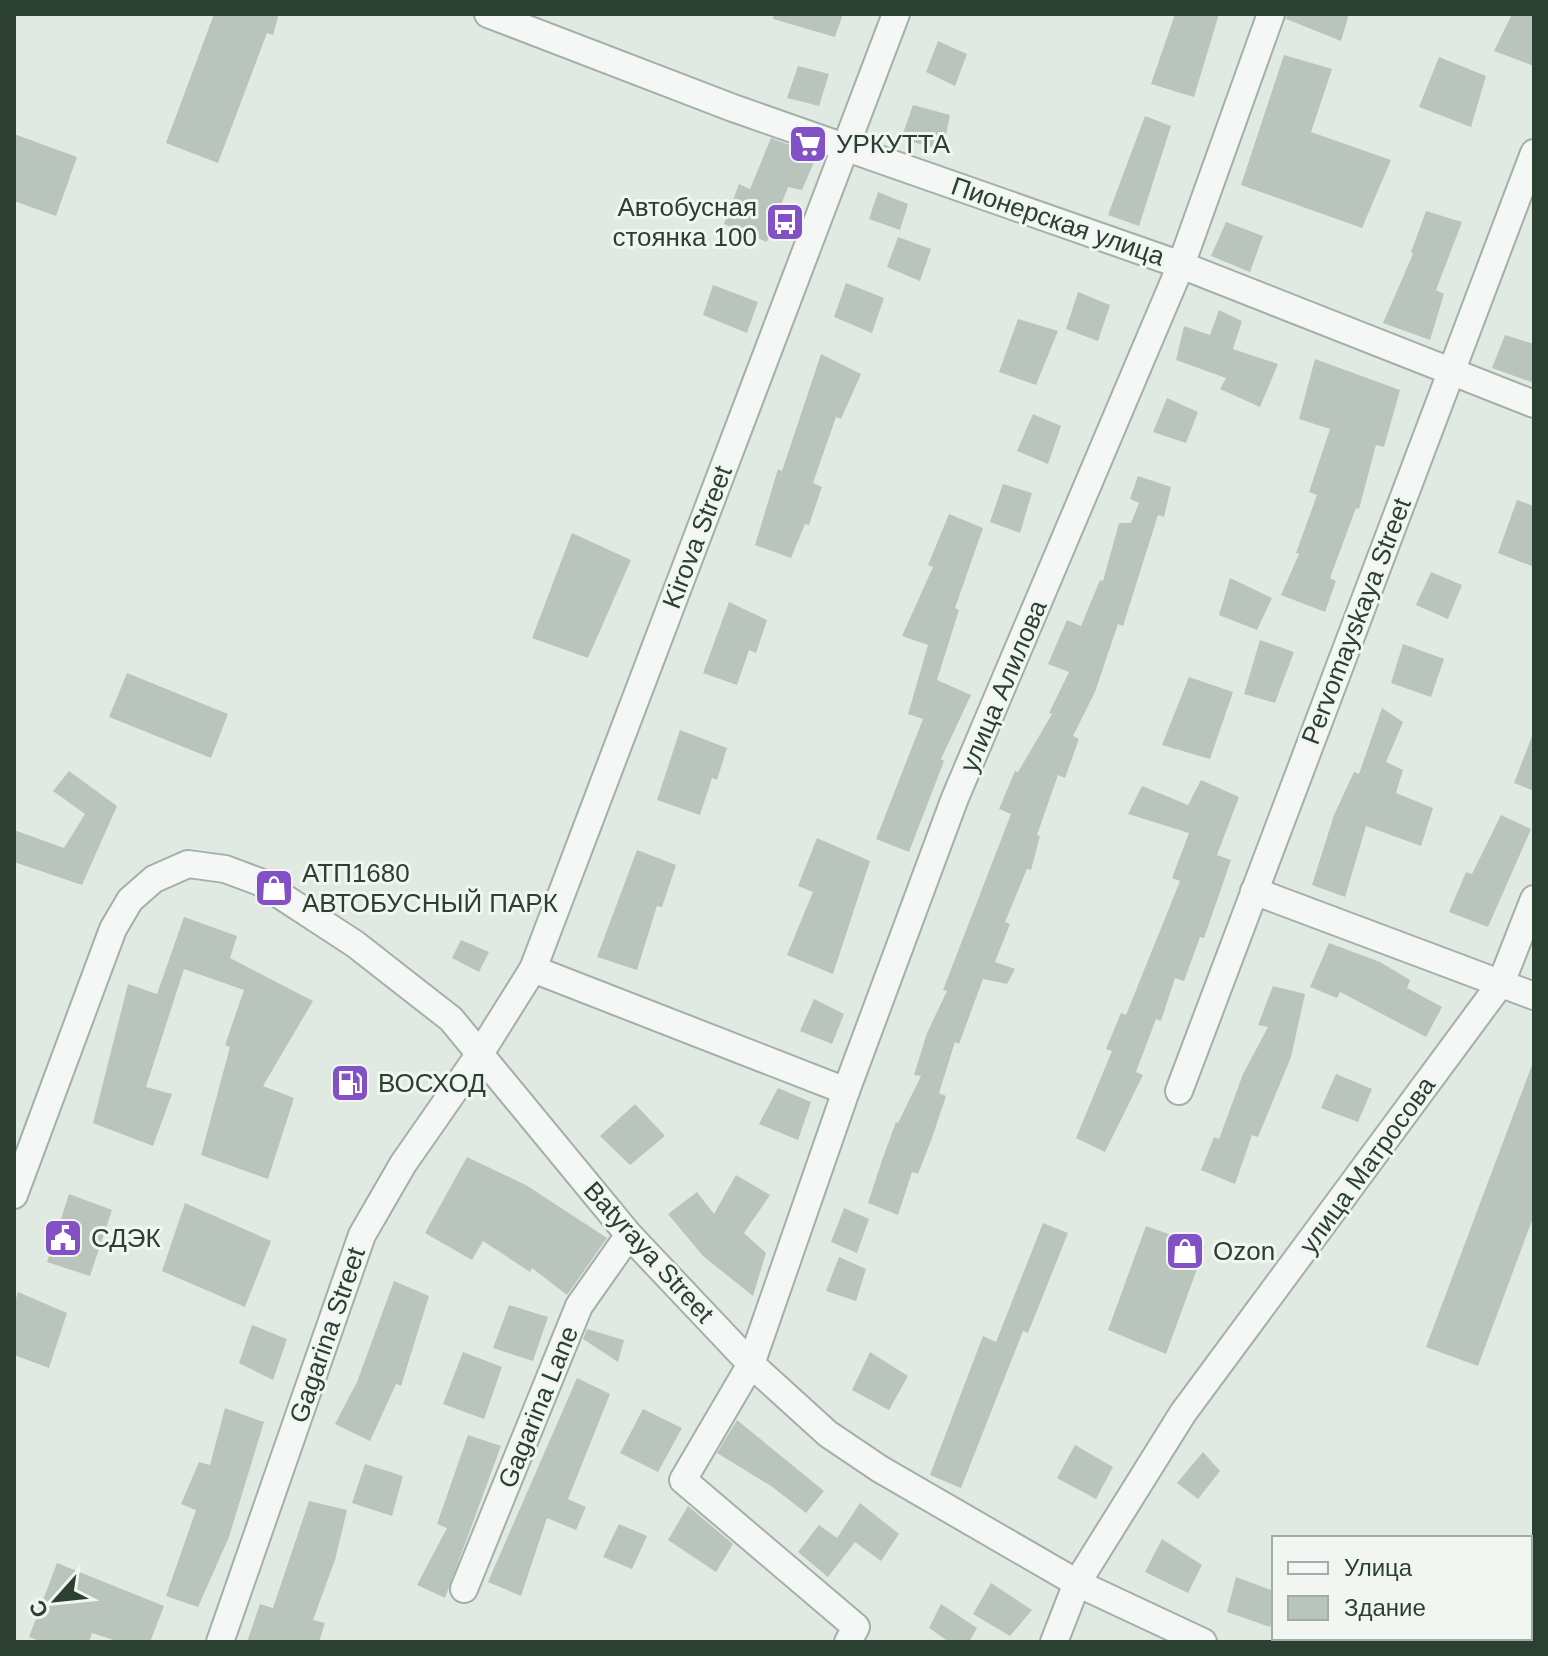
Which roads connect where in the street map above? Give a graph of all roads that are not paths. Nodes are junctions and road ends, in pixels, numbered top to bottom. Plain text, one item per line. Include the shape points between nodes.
1 (488, 14) edge
2 (896, 14) edge
3 (1271, 14) edge
4 (847, 147) junction
5 (1534, 153) edge
6 (1181, 265) junction
7 (1449, 372) junction
8 (1534, 404) edge
9 (1254, 891) junction
10 (1534, 899) edge
11 (533, 969) junction
12 (1501, 983) junction
13 (1534, 996) edge
14 (481, 1052) junction
15 (846, 1091) junction
16 (1179, 1091) dead end
17 (14, 1195) edge
18 (629, 1235) junction
19 (751, 1364) junction
20 (1077, 1583) junction
21 (464, 1589) dead end
22 (220, 1642) edge
23 (848, 1642) edge
24 (1054, 1642) edge
25 (1203, 1642) edge

1 - 4 street, Пионерская улица
2 - 4 street, Kirova Street
3 - 6 street, улица Алилова
4 - 6 street, Пионерская улица
4 - 11 street, Kirova Street
5 - 7 street, Pervomayskaya Street
6 - 7 street, Пионерская улица
6 - 15 street, улица Алилова via 955,798
7 - 8 street, Пионерская улица
7 - 9 street, Pervomayskaya Street
9 - 12 street
9 - 16 street, Pervomayskaya Street
10 - 12 street, улица Матросова
11 - 14 street, Kirova Street
11 - 15 street
12 - 13 street
12 - 20 street, улица Матросова via 1183,1413
14 - 17 street, Batyraya Street via 451,1019 355,944 260,882 225,869 188,864 154,879 130,900 113,929
14 - 18 street, Batyraya Street
14 - 22 street, Gagarina Street via 403,1164 362,1235
15 - 19 street, улица Алилова
18 - 19 street, Batyraya Street
18 - 21 street, Gagarina Lane via 579,1306
19 - 20 street, Batyraya Street via 841,1443
19 - 23 street, улица Алилова via 683,1480 856,1627
20 - 24 street, улица Матросова
20 - 25 street, Batyraya Street

